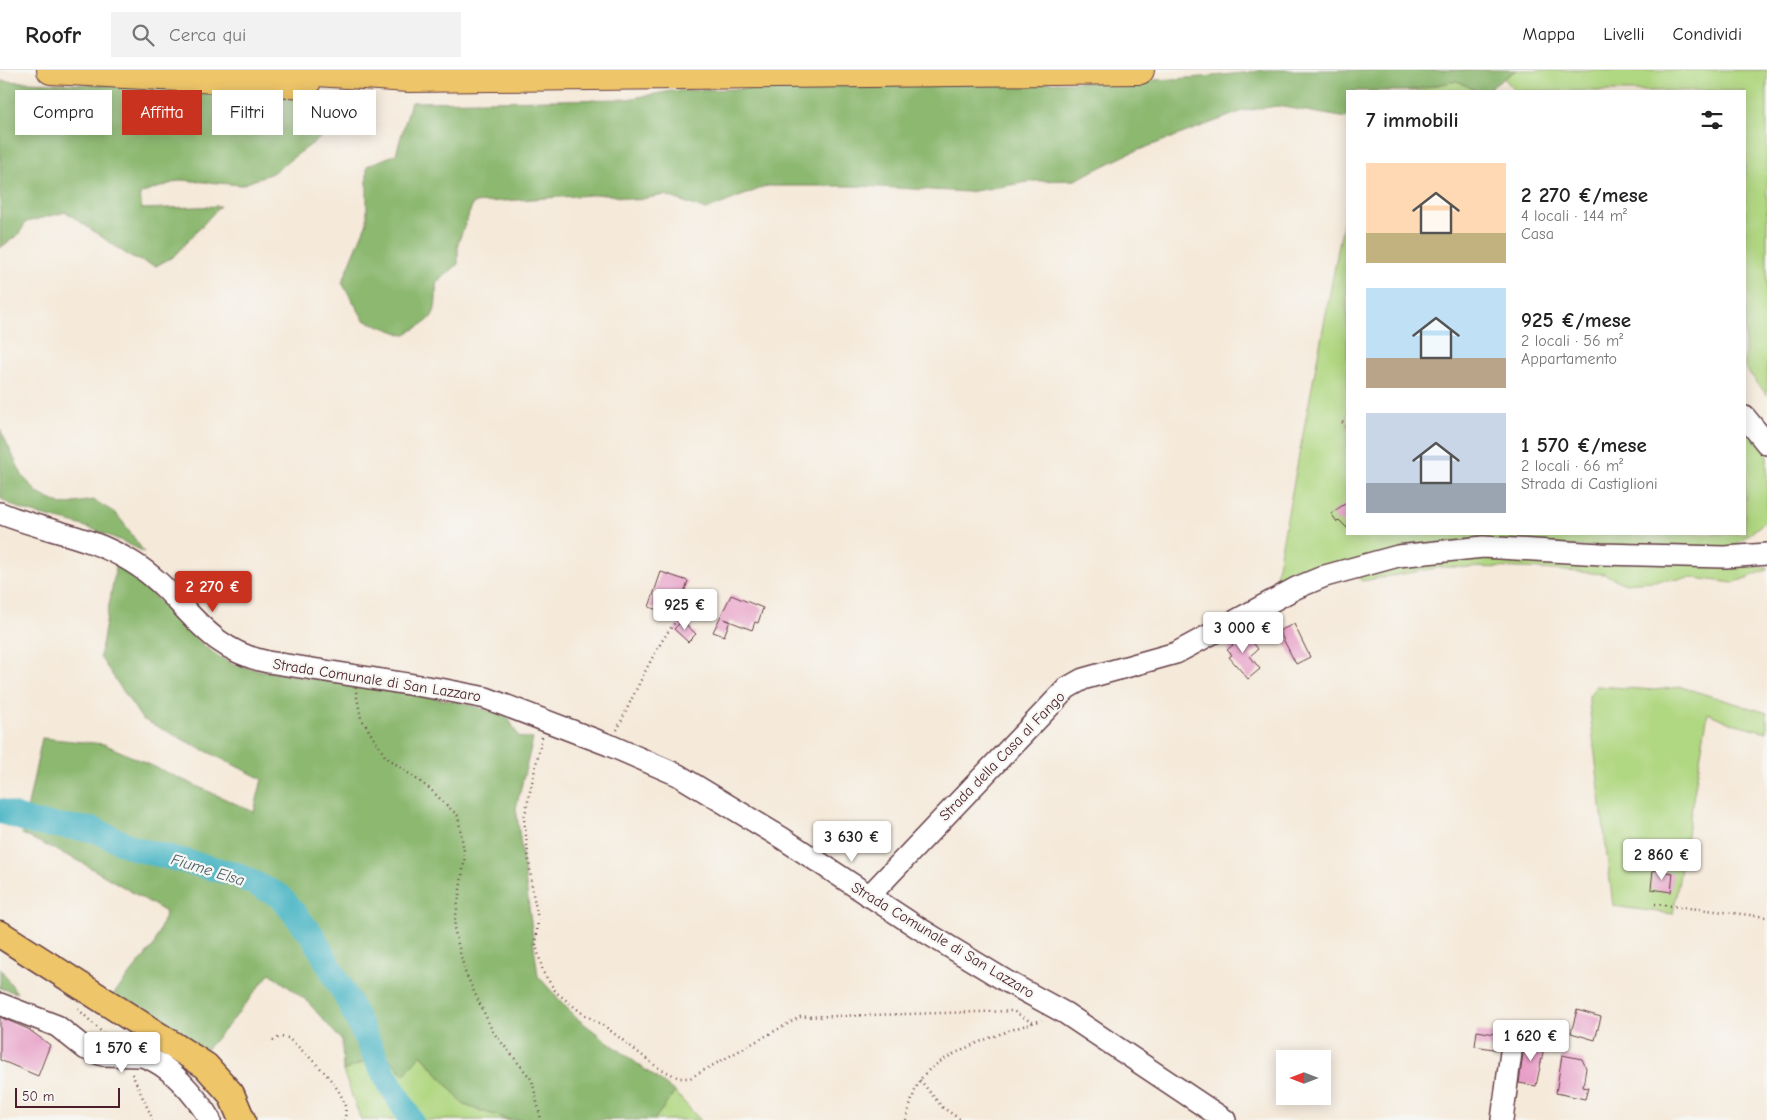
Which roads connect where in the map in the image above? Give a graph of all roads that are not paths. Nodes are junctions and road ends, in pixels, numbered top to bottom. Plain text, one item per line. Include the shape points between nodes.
1 (51, 70) edge
2 (285, 70) edge
3 (1140, 70) edge
4 (666, 77) junction
5 (1746, 418) edge
6 (1767, 444) edge
7 (0, 513) edge
8 (1767, 554) edge
9 (869, 896) junction
10 (0, 934) edge
11 (0, 1004) edge
12 (1513, 1037) dead end
13 (210, 1120) edge
14 (242, 1120) edge
15 (1225, 1120) edge
16 (1502, 1120) edge

1 - 4 highway via 396,89 631,88
2 - 4 highway via 409,78
3 - 4 highway
5 - 6 street
7 - 9 street, Strada Comunale di San Lazzaro via 87,539 127,559 154,578 212,638 237,653 268,662 472,695 609,744 702,788
8 - 9 street, Strada della Casa al Fango via 1725,557 1601,554 1482,547 1398,556 1324,576 1176,653 1083,680 1067,688
9 - 15 street, Strada Comunale di San Lazzaro via 1006,981 1065,1013
10 - 14 main road via 206,1066 231,1094
11 - 13 street, bridge via 57,1026 86,1048 103,1055 141,1056 158,1064 190,1091
12 - 16 street

